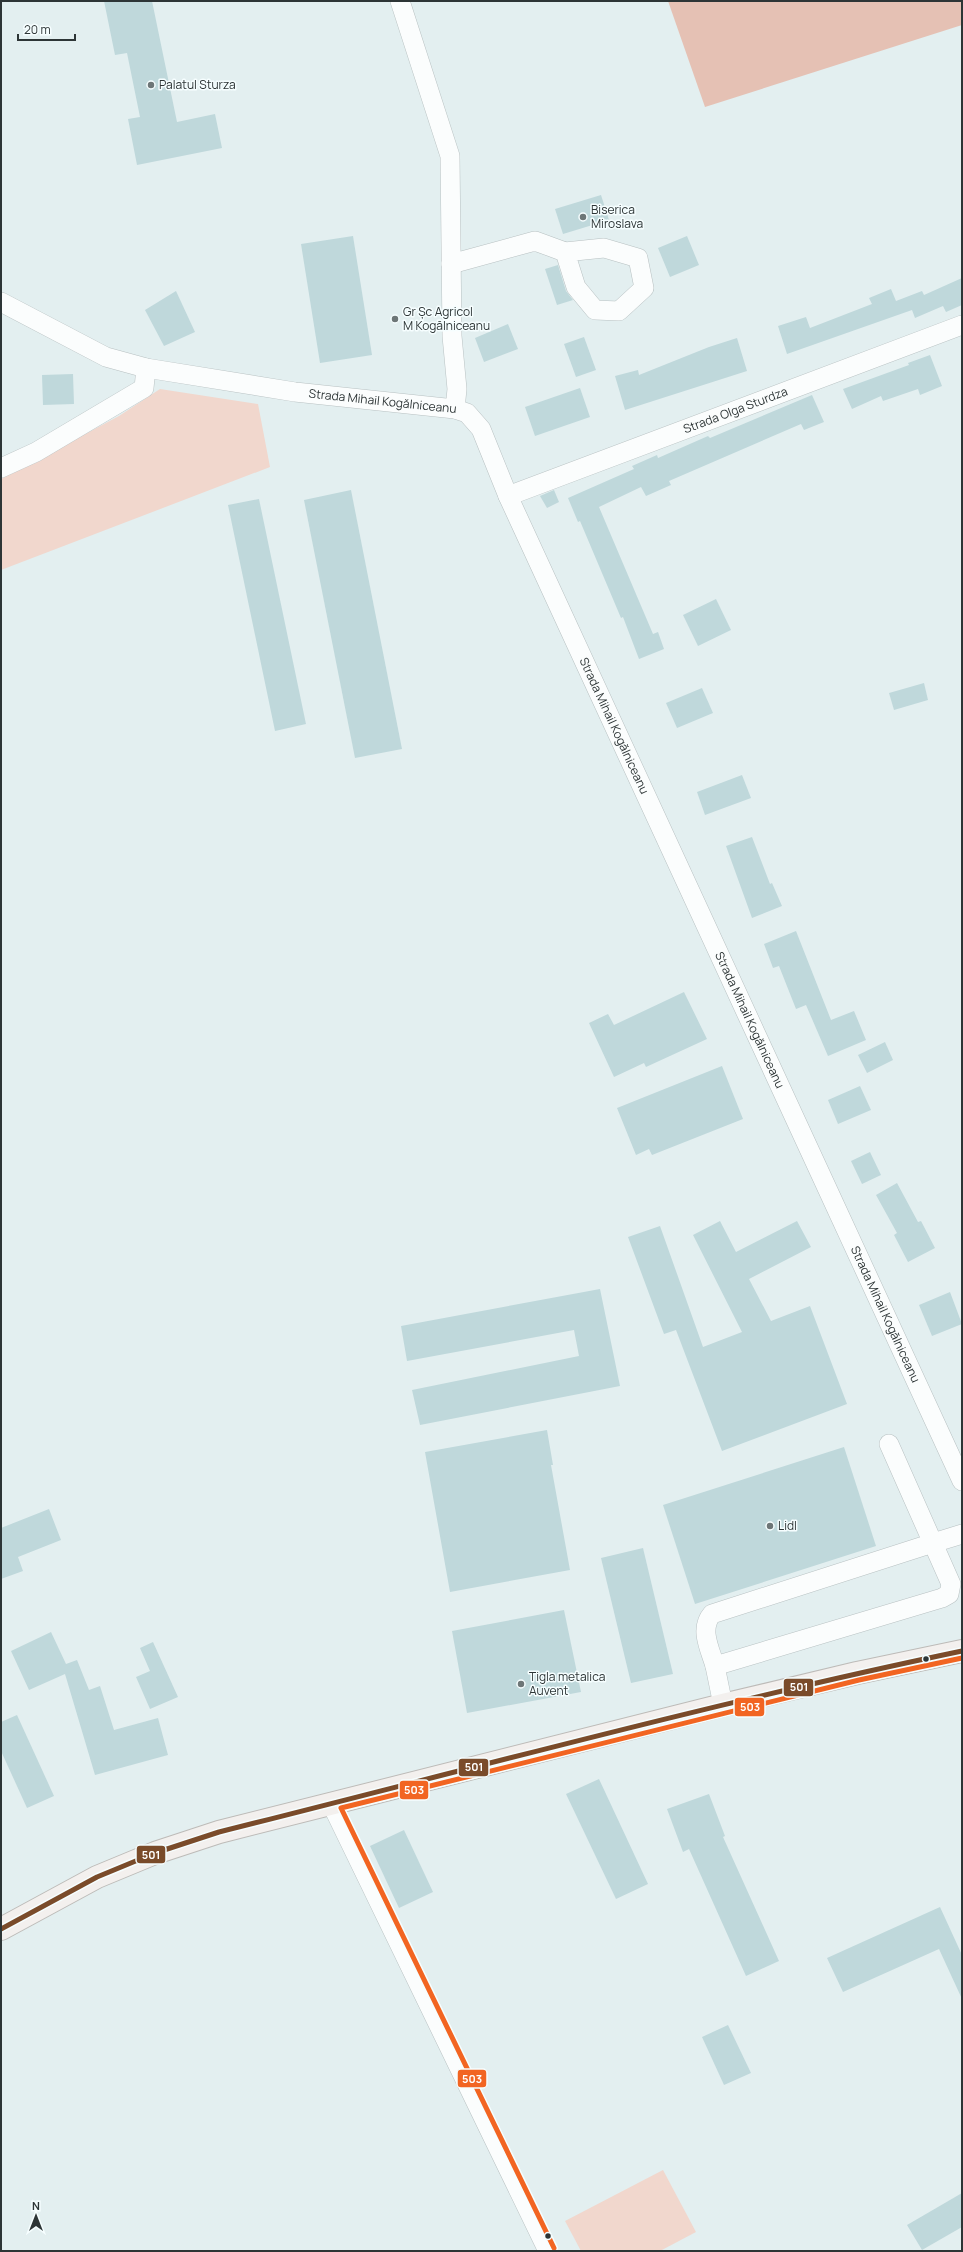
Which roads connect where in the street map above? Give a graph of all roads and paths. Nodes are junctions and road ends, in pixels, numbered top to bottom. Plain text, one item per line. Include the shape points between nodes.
1 (400, 1) edge
2 (565, 252) dead end
3 (451, 264) junction
4 (1, 302) edge
5 (962, 325) edge
6 (146, 368) junction
7 (454, 409) junction
8 (1, 468) edge
9 (508, 496) junction
10 (889, 1444) dead end
11 (962, 1481) edge
12 (962, 1534) edge
13 (933, 1542) junction
14 (962, 1651) edge
15 (715, 1666) junction
16 (723, 1705) junction
17 (331, 1803) junction
18 (1, 1929) edge
19 (548, 2251) edge

1 - 3 street via 450,156
2 - 3 street via 535,241
3 - 7 street via 452,336 457,389
4 - 6 street, Strada Mihail Kogălniceanu via 106,357
5 - 9 street, Strada Olga Sturdza
6 - 7 street, Strada Mihail Kogălniceanu via 295,392
6 - 8 street via 144,388 36,452
7 - 9 street, Strada Mihail Kogălniceanu via 467,413 481,429
9 - 11 street, Strada Mihail Kogălniceanu
10 - 13 street
12 - 13 street
13 - 15 street via 712,1614 706,1620 704,1628
13 - 15 street via 951,1584 949,1594 942,1598
14 - 16 main road
15 - 16 street
16 - 17 main road
17 - 18 main road via 219,1832 155,1853 97,1877
17 - 19 street

